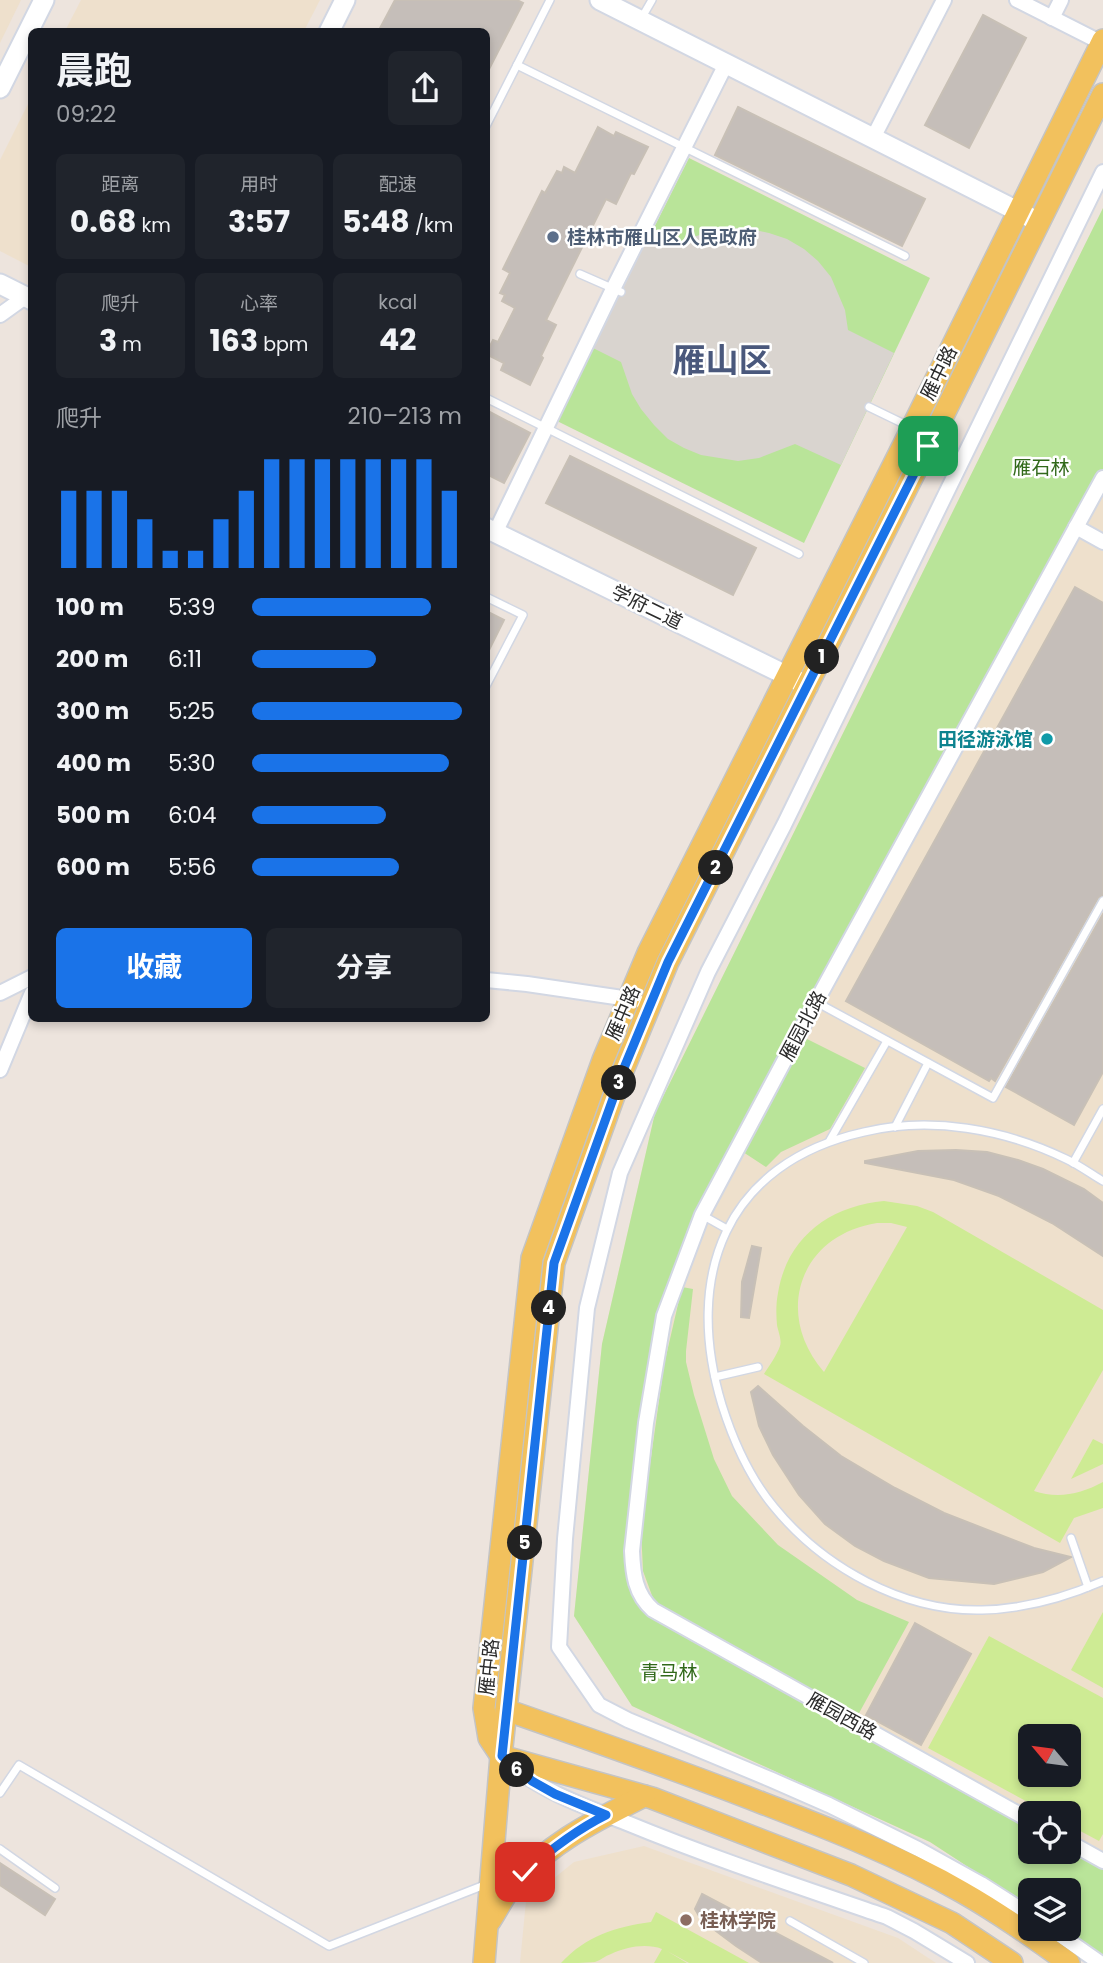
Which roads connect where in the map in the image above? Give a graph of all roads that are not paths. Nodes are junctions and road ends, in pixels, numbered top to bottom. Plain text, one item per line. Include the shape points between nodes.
1 (44, 0) edge
2 (345, 0) edge
3 (550, 0) edge
4 (600, 0) edge
5 (652, 0) edge
6 (944, 0) edge
7 (1017, 0) edge
8 (1061, 0) edge
9 (1052, 18) junction
10 (641, 20) junction
11 (30, 28) edge
12 (331, 28) edge
13 (28, 32) edge
14 (1102, 42) edge
15 (726, 64) junction
16 (517, 65) junction
17 (0, 88) edge
18 (1103, 94) edge
19 (490, 118) edge
20 (873, 138) junction
21 (685, 147) junction
22 (1103, 172) edge
23 (1019, 212) junction
24 (1039, 222) junction
25 (905, 256) dead end
26 (580, 274) dead end
27 (0, 284) edge
28 (617, 291) junction
29 (28, 299) edge
30 (0, 315) edge
31 (490, 400) edge
32 (869, 407) dead end
33 (546, 427) junction
34 (912, 428) junction
35 (932, 438) junction
36 (1103, 478) edge
37 (1076, 527) junction
38 (491, 530) edge
39 (1103, 542) edge
40 (799, 554) dead end
41 (490, 599) edge
42 (786, 676) junction
43 (490, 678) edge
44 (808, 686) junction
45 (1103, 901) edge
46 (28, 979) edge
47 (490, 980) edge
48 (0, 993) edge
49 (629, 997) junction
50 (816, 1002) junction
51 (28, 1003) edge
52 (651, 1004) junction
53 (887, 1041) junction
54 (928, 1063) junction
55 (0, 1070) edge
56 (1103, 1109) edge
57 (895, 1127) junction
58 (829, 1141) junction
59 (1073, 1163) junction
60 (1103, 1181) edge
61 (702, 1215) junction
62 (727, 1228) junction
63 (758, 1367) dead end
64 (715, 1377) junction
65 (1071, 1538) dead end
66 (1103, 1581) edge
67 (1088, 1587) junction
68 (653, 1610) joint
69 (506, 1710) junction
70 (502, 1756) junction
71 (0, 1793) edge
72 (644, 1796) junction
73 (1018, 1814) edge
74 (606, 1815) junction
75 (1081, 1849) edge
76 (0, 1850) edge
77 (1103, 1861) edge
78 (491, 1882) junction
79 (55, 1888) dead end
80 (1018, 1908) edge
81 (790, 1921) dead end
82 (487, 1926) junction
83 (1068, 1941) edge
84 (484, 1963) edge
85 (864, 1963) edge
86 (967, 1963) edge
87 (1012, 1963) edge
88 (1069, 1963) edge
89 (1100, 1963) edge

1 - 11 street
2 - 12 street
3 - 16 lane
4 - 10 street
5 - 10 lane
6 - 20 street
7 - 9 street
8 - 9 street
9 - 14 street
10 - 15 street
13 - 17 street
14 - 23 main road, 雁中路
15 - 20 street
15 - 21 street
16 - 19 lane
16 - 21 lane
18 - 24 main road, 雁中路
20 - 23 street
21 - 25 lane
21 - 28 street
22 - 80 street via 708,972 620,1173 587,1308 559,1647 599,1705 874,1827
23 - 24 street
23 - 34 main road, 雁中路
24 - 35 main road, 雁中路
26 - 28 lane
27 - 29 street
28 - 33 street
29 - 30 street
31 - 33 lane
32 - 34 lane
33 - 38 street
33 - 40 lane
34 - 35 lane
34 - 42 main road, 雁中路
35 - 44 main road, 雁中路
36 - 37 street, 雁园北路
37 - 39 street
37 - 50 street, 雁园北路
38 - 42 street, 学府二道
41 - 43 lane via 523,615
42 - 44 street, 学府二道
42 - 49 main road, 雁中路
44 - 52 main road, 雁中路
45 - 54 lane via 993,1098
46 - 48 street
47 - 49 street
49 - 52 street
49 - 70 main road, 雁中路 via 532,1258 484,1708 489,1738
50 - 53 lane
50 - 61 street, 雁园北路
51 - 55 street
52 - 69 main road, 雁中路 via 554,1263
53 - 54 lane
53 - 58 lane
54 - 57 lane
56 - 59 lane
57 - 58 lane
57 - 59 lane via 977,1130 1023,1141
58 - 62 lane via 772,1173
59 - 60 lane
61 - 62 lane
61 - 68 street, 雁园北路 via 664,1316 646,1423 632,1567 640,1596
62 - 64 lane via 708,1299
63 - 64 lane
64 - 67 lane via 734,1440 773,1506 845,1570 888,1593 980,1610 1027,1606
65 - 67 lane
66 - 67 lane
68 - 73 street, 雁园西路
69 - 70 main road, 雁中路
69 - 88 main road via 664,1765 865,1845 961,1892
70 - 72 main road
70 - 74 street via 532,1781
70 - 78 main road
71 - 78 lane via 19,1765 329,1946
72 - 74 main road
72 - 87 main road via 851,1875 952,1923
74 - 82 main road via 577,1831 525,1872
74 - 86 street via 887,1917
75 - 77 street
76 - 79 lane
78 - 82 main road
81 - 85 lane
82 - 84 main road
83 - 89 street

